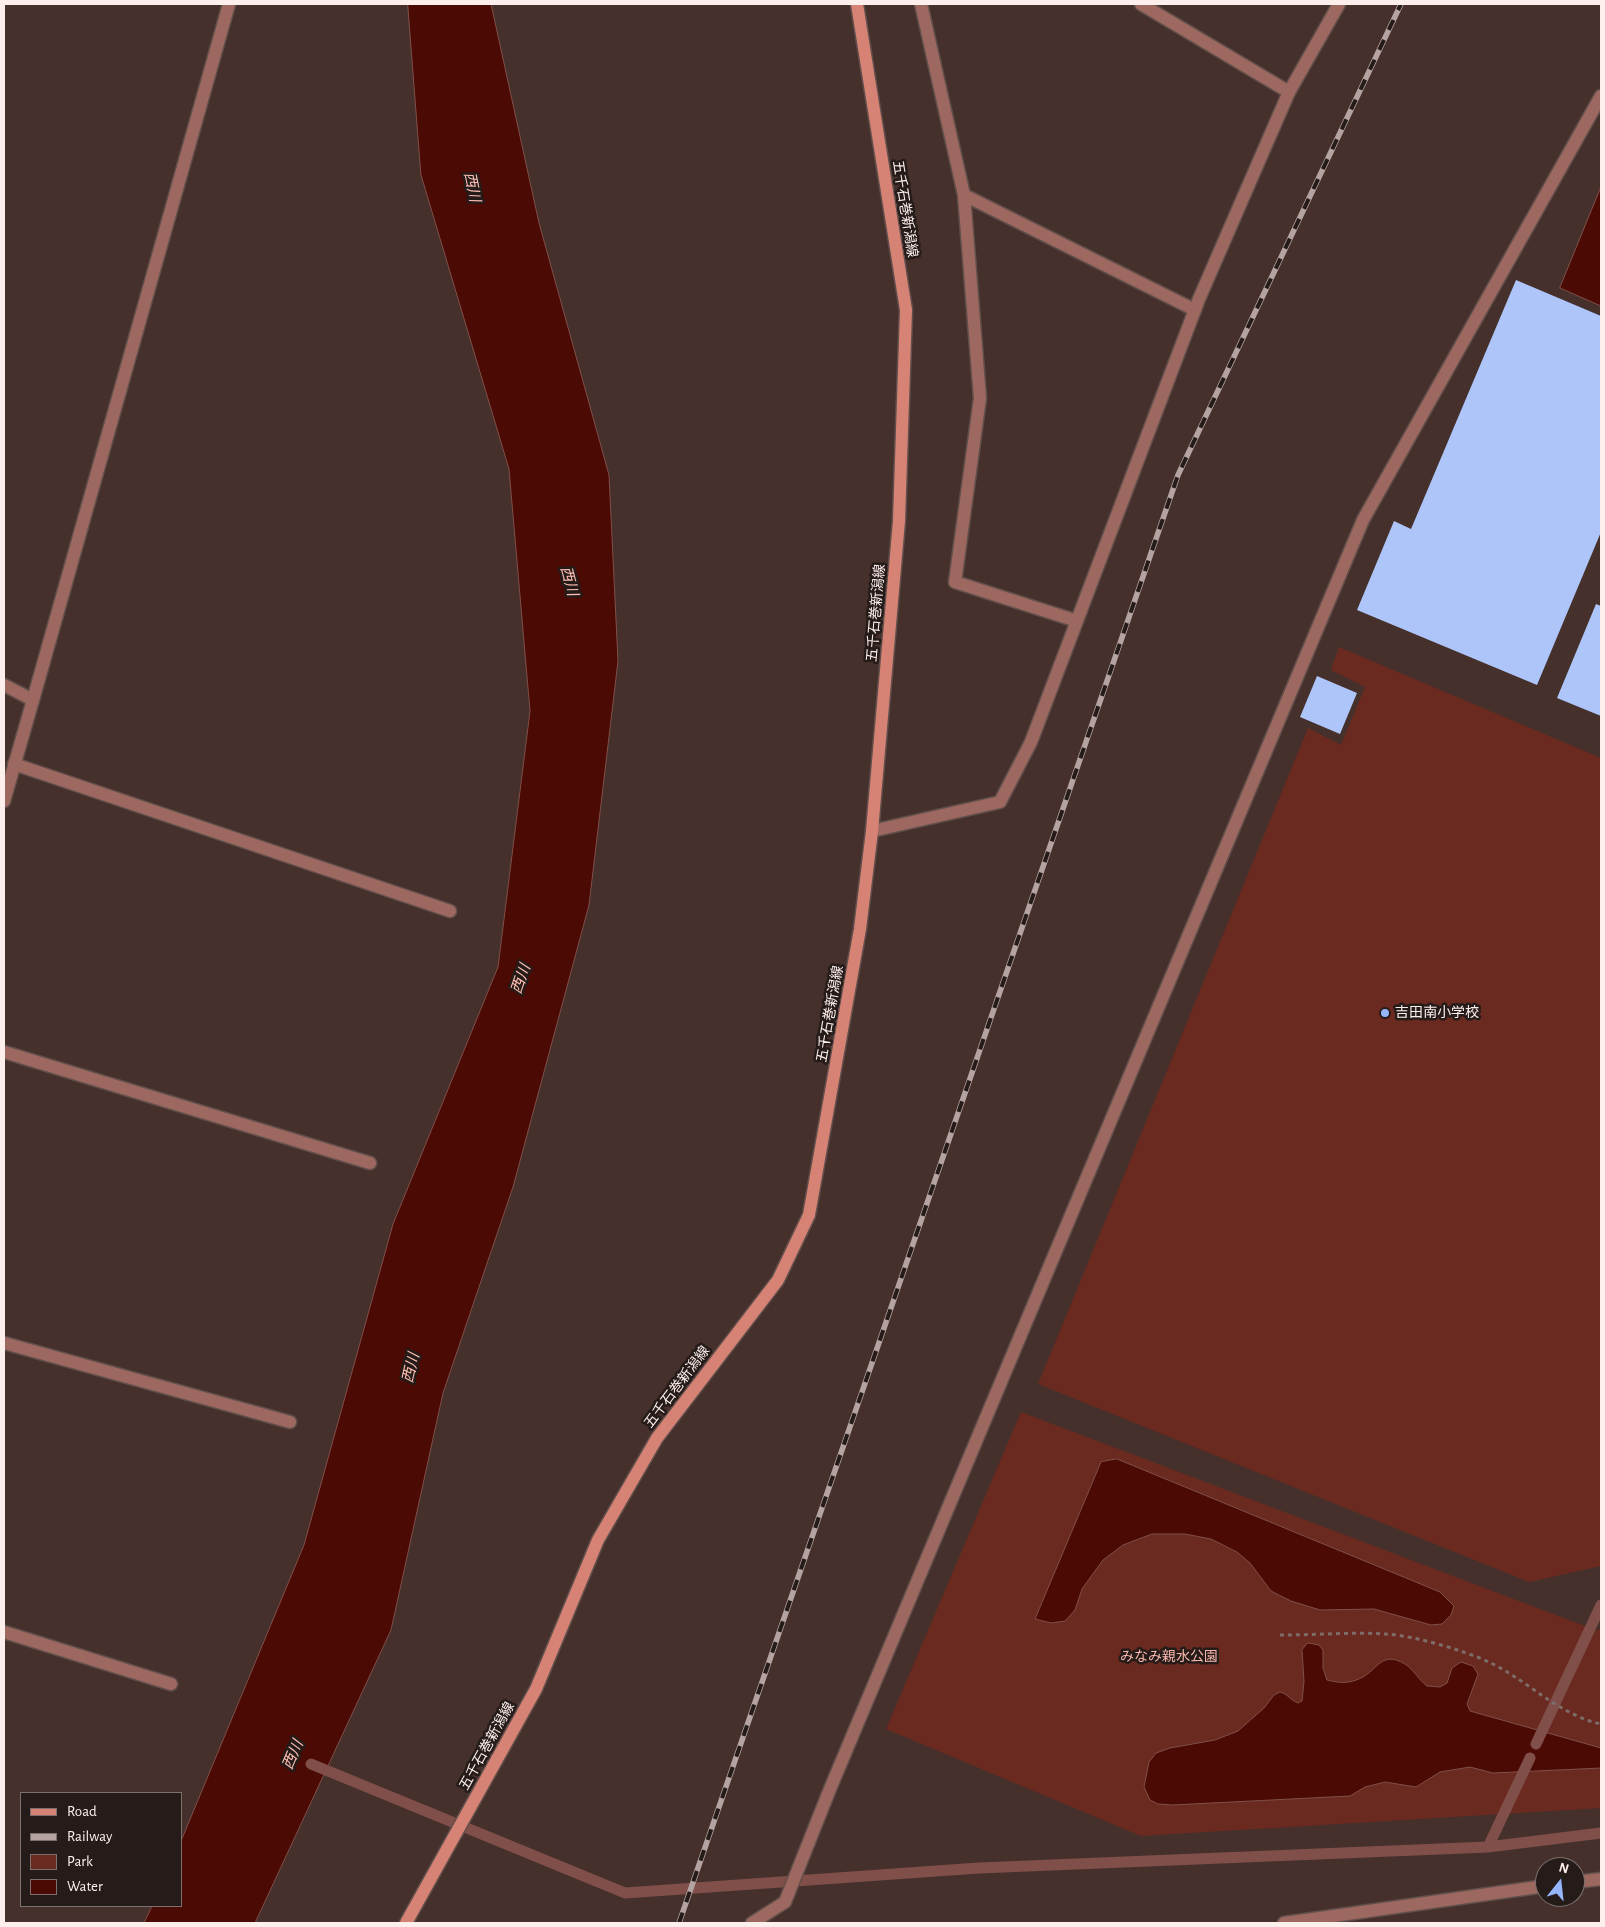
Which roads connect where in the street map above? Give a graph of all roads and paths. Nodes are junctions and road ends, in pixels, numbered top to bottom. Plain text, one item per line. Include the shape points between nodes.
1 (229, 4) edge
2 (857, 4) edge
3 (921, 4) edge
4 (1141, 4) edge
5 (1339, 4) edge
6 (1289, 92) junction
7 (1601, 96) edge
8 (964, 195) junction
9 (1194, 310) junction
10 (1077, 620) junction
11 (4, 685) edge
12 (32, 700) junction
13 (14, 764) junction
14 (4, 801) edge
15 (872, 832) junction
16 (450, 911) dead end
17 (4, 1052) edge
18 (370, 1164) dead end
19 (4, 1343) edge
20 (290, 1422) dead end
21 (4, 1632) edge
22 (1280, 1636) dead end
23 (170, 1684) dead end
24 (1601, 1724) edge
25 (1601, 1878) edge
26 (1585, 1880) edge
27 (1535, 1887) edge
28 (406, 1923) edge
29 (752, 1923) edge
30 (1284, 1923) edge

1 - 12 street
2 - 15 main road, 五千石巻新潟線 via 906,310 900,521
3 - 8 street
4 - 6 street
5 - 6 street
6 - 9 street
7 - 29 street via 1362,520 785,1902
8 - 9 street
8 - 10 street via 980,398 955,582
9 - 10 street
10 - 15 street via 1031,742 1000,802
11 - 12 street
12 - 13 street
13 - 14 street
13 - 16 street
15 - 28 main road, 五千石巻新潟線 via 860,930 809,1215 778,1280 657,1438 598,1540 536,1689
17 - 18 street
19 - 20 street
21 - 23 street
22 - 24 path via 1387,1634 1444,1646 1489,1663 1588,1721
25 - 26 street
27 - 30 street

